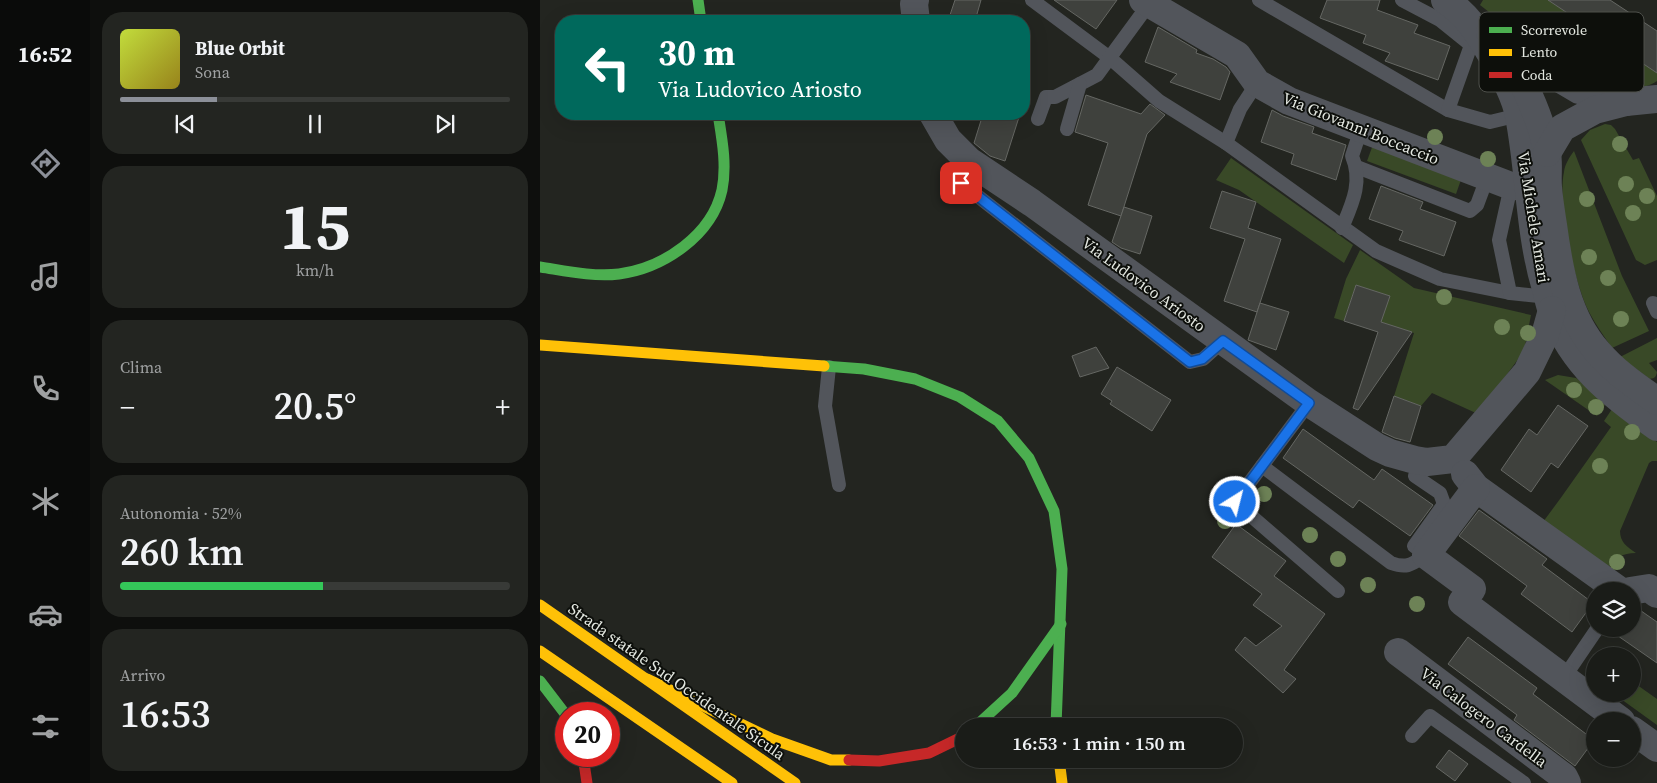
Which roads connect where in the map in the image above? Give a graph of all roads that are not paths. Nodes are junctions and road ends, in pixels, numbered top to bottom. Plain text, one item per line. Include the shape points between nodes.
1 (698, 0) edge
2 (915, 0) edge
3 (1032, 0) edge
4 (1259, 0) edge
5 (1402, 0) edge
6 (1146, 2) edge
7 (1452, 3) edge
8 (700, 15) edge
9 (915, 15) edge
10 (1479, 36) edge
11 (1479, 37) edge
12 (1479, 42) edge
13 (1110, 58) junction
14 (1257, 83) junction
15 (1080, 84) junction
16 (1528, 92) edge
17 (1544, 92) edge
18 (1588, 92) edge
19 (1657, 99) edge
20 (1626, 102) junction
21 (1448, 110) junction
22 (1538, 117) junction
23 (1038, 119) dead end
24 (719, 120) edge
25 (936, 120) edge
26 (1067, 129) dead end
27 (1361, 129) junction
28 (1226, 144) junction
29 (957, 150) junction
30 (1357, 167) junction
31 (1518, 184) junction
32 (1342, 228) junction
33 (540, 267) edge
34 (1510, 293) junction
35 (1561, 332) junction
36 (1223, 341) junction
37 (540, 345) edge
38 (829, 367) junction
39 (1657, 400) edge
40 (1309, 403) junction
41 (1657, 428) edge
42 (1453, 459) junction
43 (1262, 466) junction
44 (1415, 476) dead end
45 (839, 485) dead end
46 (1476, 488) junction
47 (1426, 555) junction
48 (1607, 582) edge
49 (1641, 589) edge
50 (1338, 591) dead end
51 (1657, 594) edge
52 (540, 605) edge
53 (1061, 624) junction
54 (1592, 637) edge
55 (540, 650) edge
56 (1398, 652) dead end
57 (648, 679) junction
58 (1563, 679) junction
59 (540, 681) edge
60 (556, 702) edge
61 (1609, 712) edge
62 (985, 718) edge
63 (1056, 718) edge
64 (1412, 736) dead end
65 (1641, 736) edge
66 (955, 740) edge
67 (1657, 748) edge
68 (585, 767) edge
69 (1060, 768) edge
70 (588, 783) edge
71 (732, 783) edge
72 (794, 783) edge
73 (1062, 783) edge
74 (1524, 783) edge
75 (1567, 783) edge

1 - 8 main road
2 - 9 street
3 - 13 lane
4 - 21 lane
5 - 11 lane
6 - 13 lane
6 - 14 street, Via Giovanni Boccaccio via 1236,55
7 - 10 street, Via Michele Amari
12 - 21 lane
13 - 15 lane via 1097,75
13 - 28 lane via 1160,101
14 - 27 street, Via Giovanni Boccaccio via 1289,101
14 - 28 lane via 1240,109
15 - 23 lane via 1055,97 1046,96
15 - 26 lane
16 - 22 street, Via Michele Amari
17 - 22 street
18 - 20 street
19 - 20 street
20 - 22 street via 1596,110
21 - 22 lane via 1490,122
22 - 31 street, Via Michele Amari
22 - 31 street, Via Michele Amari via 1548,153
24 - 33 main road via 724,176 719,200 701,230 686,245 669,257 621,274 583,274
25 - 29 street, Via Ludovico Ariosto
27 - 30 lane via 1352,156
27 - 31 street, Via Giovanni Boccaccio
28 - 32 lane
29 - 36 street, Via Ludovico Ariosto
29 - 36 lane via 957,172 961,183 1190,362 1202,359
30 - 31 lane via 1470,211
30 - 32 lane via 1356,195
31 - 34 lane via 1499,240
31 - 35 street, Via Michele Amari
31 - 35 street, Via Michele Amari via 1559,265 1566,292
32 - 34 lane via 1376,251 1440,280
34 - 35 lane
35 - 39 street, Via Michele Amari via 1598,352
35 - 41 street, Via Michele Amari via 1596,379
35 - 42 street
36 - 40 street, Via Ludovico Ariosto
37 - 38 main road
38 - 45 lane via 825,406
38 - 53 main road via 864,369 915,379 960,397 998,421 1029,458 1054,511 1062,569
40 - 42 street, Via Ludovico Ariosto via 1390,453 1427,462
40 - 43 lane
42 - 46 street
43 - 47 lane via 1391,563 1409,566
43 - 50 lane via 1235,502
44 - 47 lane via 1440,493 1444,504 1414,546
46 - 47 street
46 - 48 street
47 - 58 street via 1472,589 1462,602
49 - 51 street via 1649,588
52 - 57 main road, Strada statale Sud Occidentale Sicula
53 - 62 main road via 1012,693
53 - 63 main road
54 - 58 lane
55 - 71 main road
56 - 75 street, Via Calogero Cardella via 1564,776
57 - 66 main road via 772,739 831,760 879,761 929,753
57 - 72 main road, Strada statale Sud Occidentale Sicula
58 - 61 street
59 - 60 main road
64 - 74 lane via 1430,716
65 - 67 street
68 - 70 main road
69 - 73 main road

